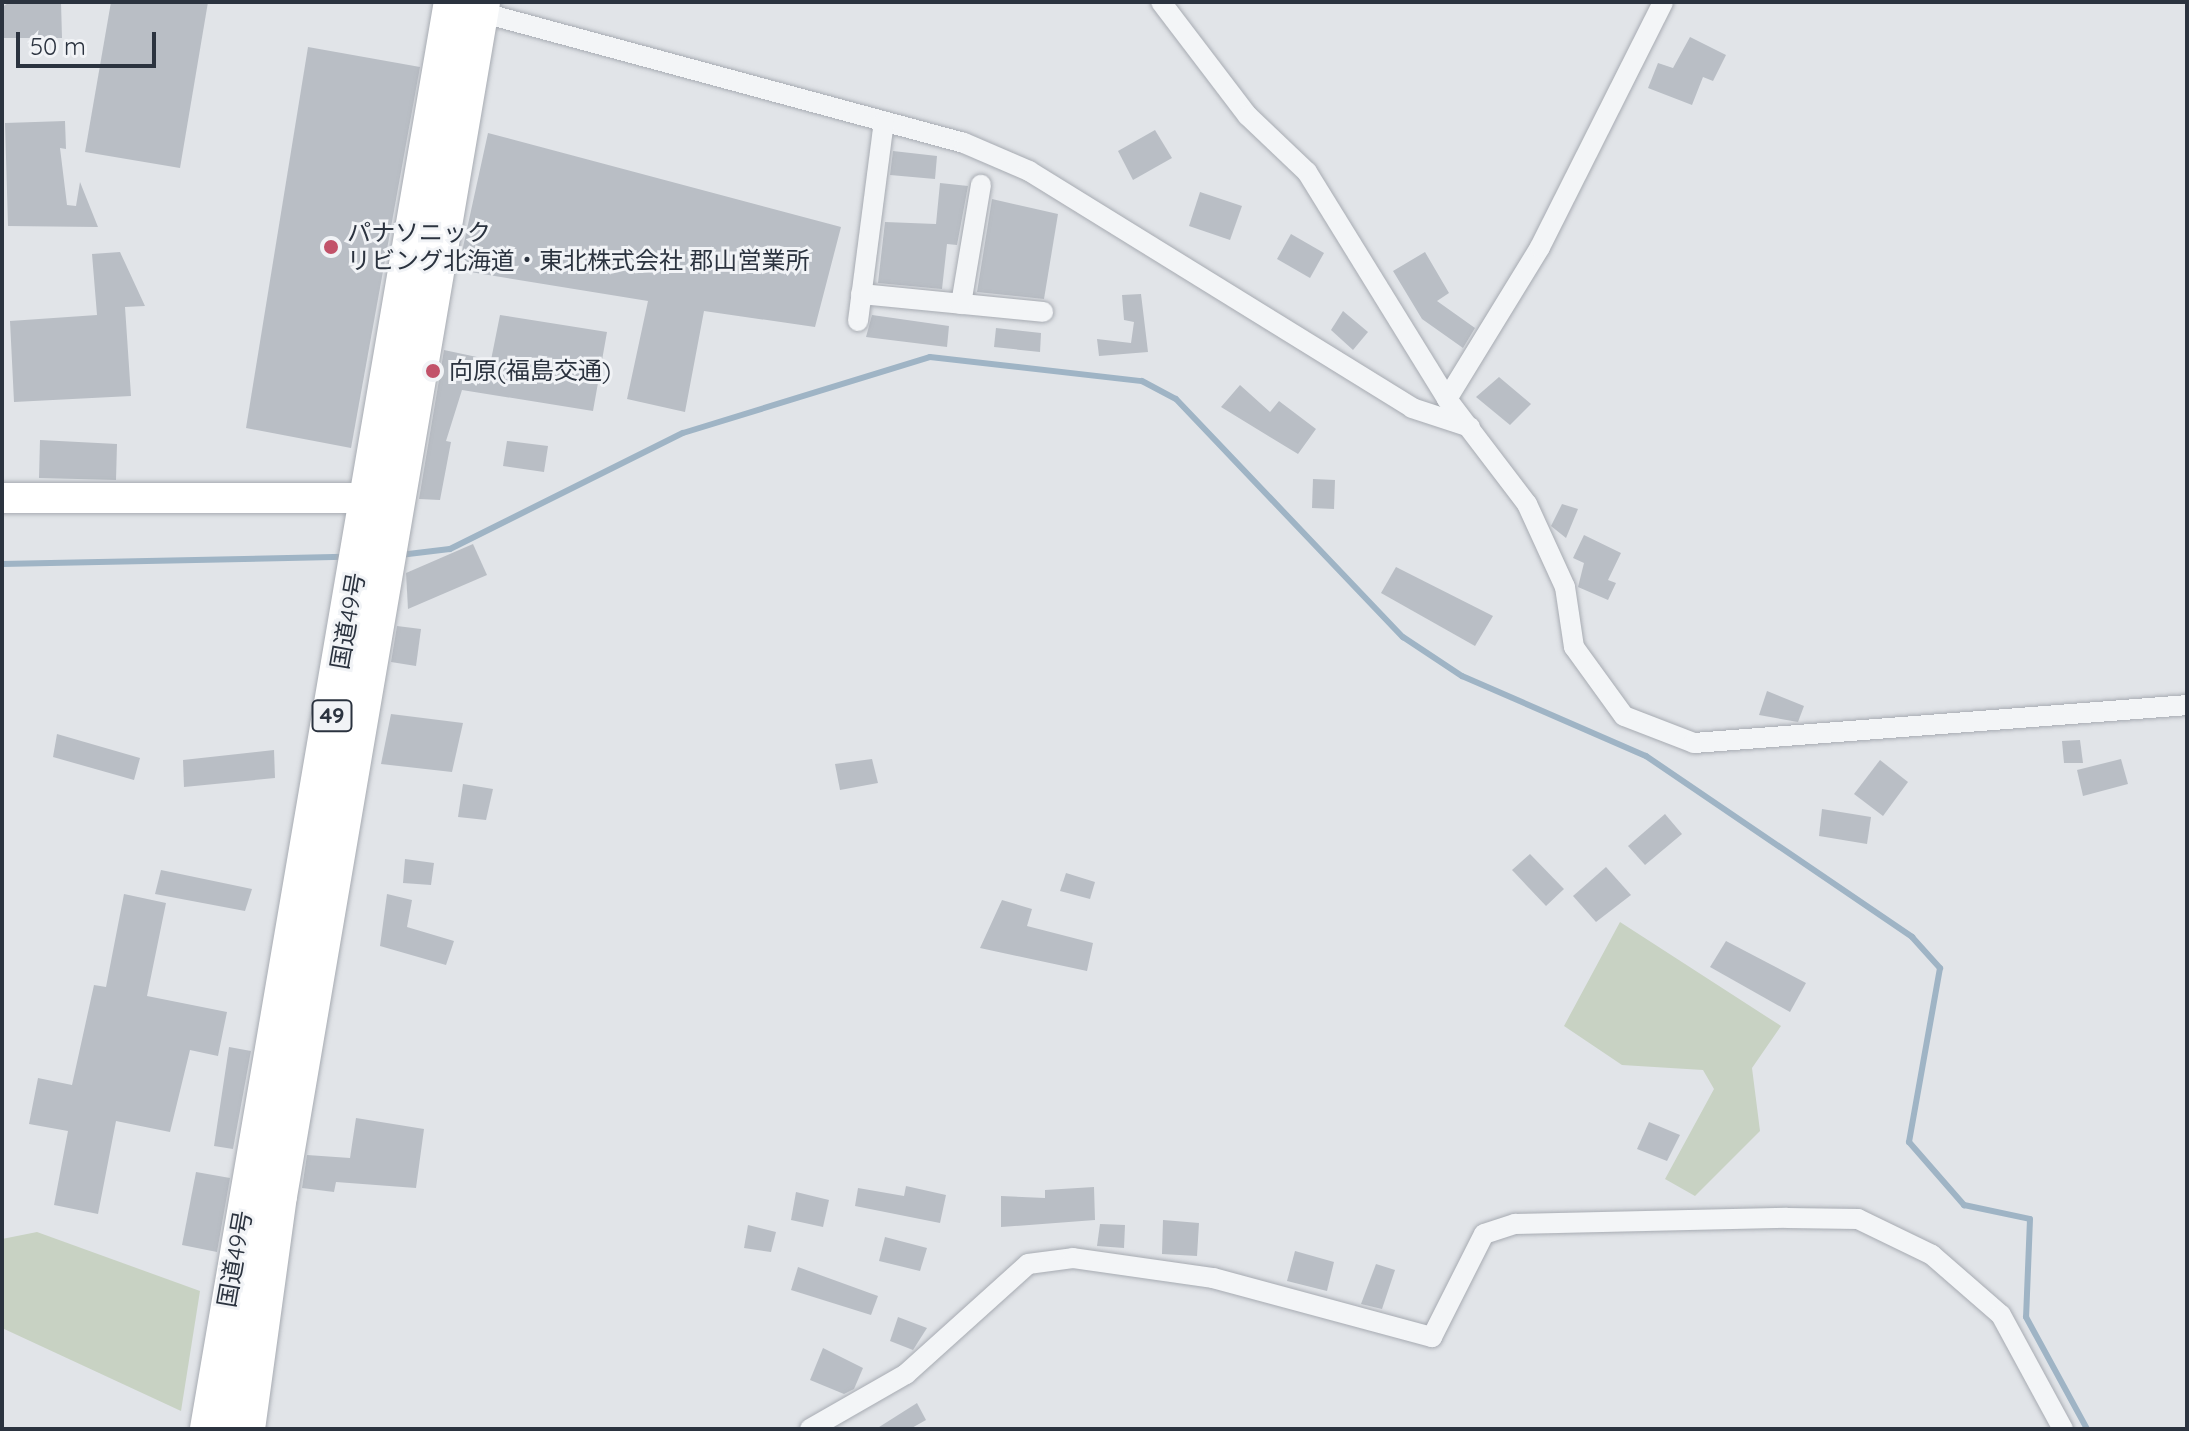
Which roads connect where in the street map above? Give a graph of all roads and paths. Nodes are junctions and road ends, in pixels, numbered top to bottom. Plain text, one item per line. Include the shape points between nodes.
1 (1161, 2) edge
2 (1663, 2) edge
3 (472, 5) edge
4 (884, 122) junction
5 (981, 185) dead end
6 (861, 294) junction
7 (961, 304) junction
8 (1043, 312) dead end
9 (858, 321) dead end
10 (1447, 399) junction
11 (1476, 429) junction
12 (2, 498) edge
13 (369, 498) junction
14 (2187, 705) edge
15 (209, 1429) edge
16 (246, 1429) edge
17 (810, 1429) edge
18 (2063, 1429) edge

1 - 10 street via 1248,116 1307,172
2 - 10 street via 1540,247
3 - 4 street
3 - 13 highway, 国道49号 / 49
3 - 16 highway, 国道49号 / 49 via 278,1196
4 - 6 street
4 - 11 street via 1029,171 1412,408
5 - 7 street
6 - 7 street
6 - 9 street
7 - 8 street
10 - 11 street
11 - 14 street via 1552,549 1585,670 1624,716 1666,737 1752,739
12 - 13 street
13 - 15 highway, 国道49号 / 49
17 - 18 street via 906,1374 1028,1264 1073,1258 1213,1278 1432,1337 1484,1234 1515,1224 1787,1218 1858,1219 1932,1255 2001,1315

